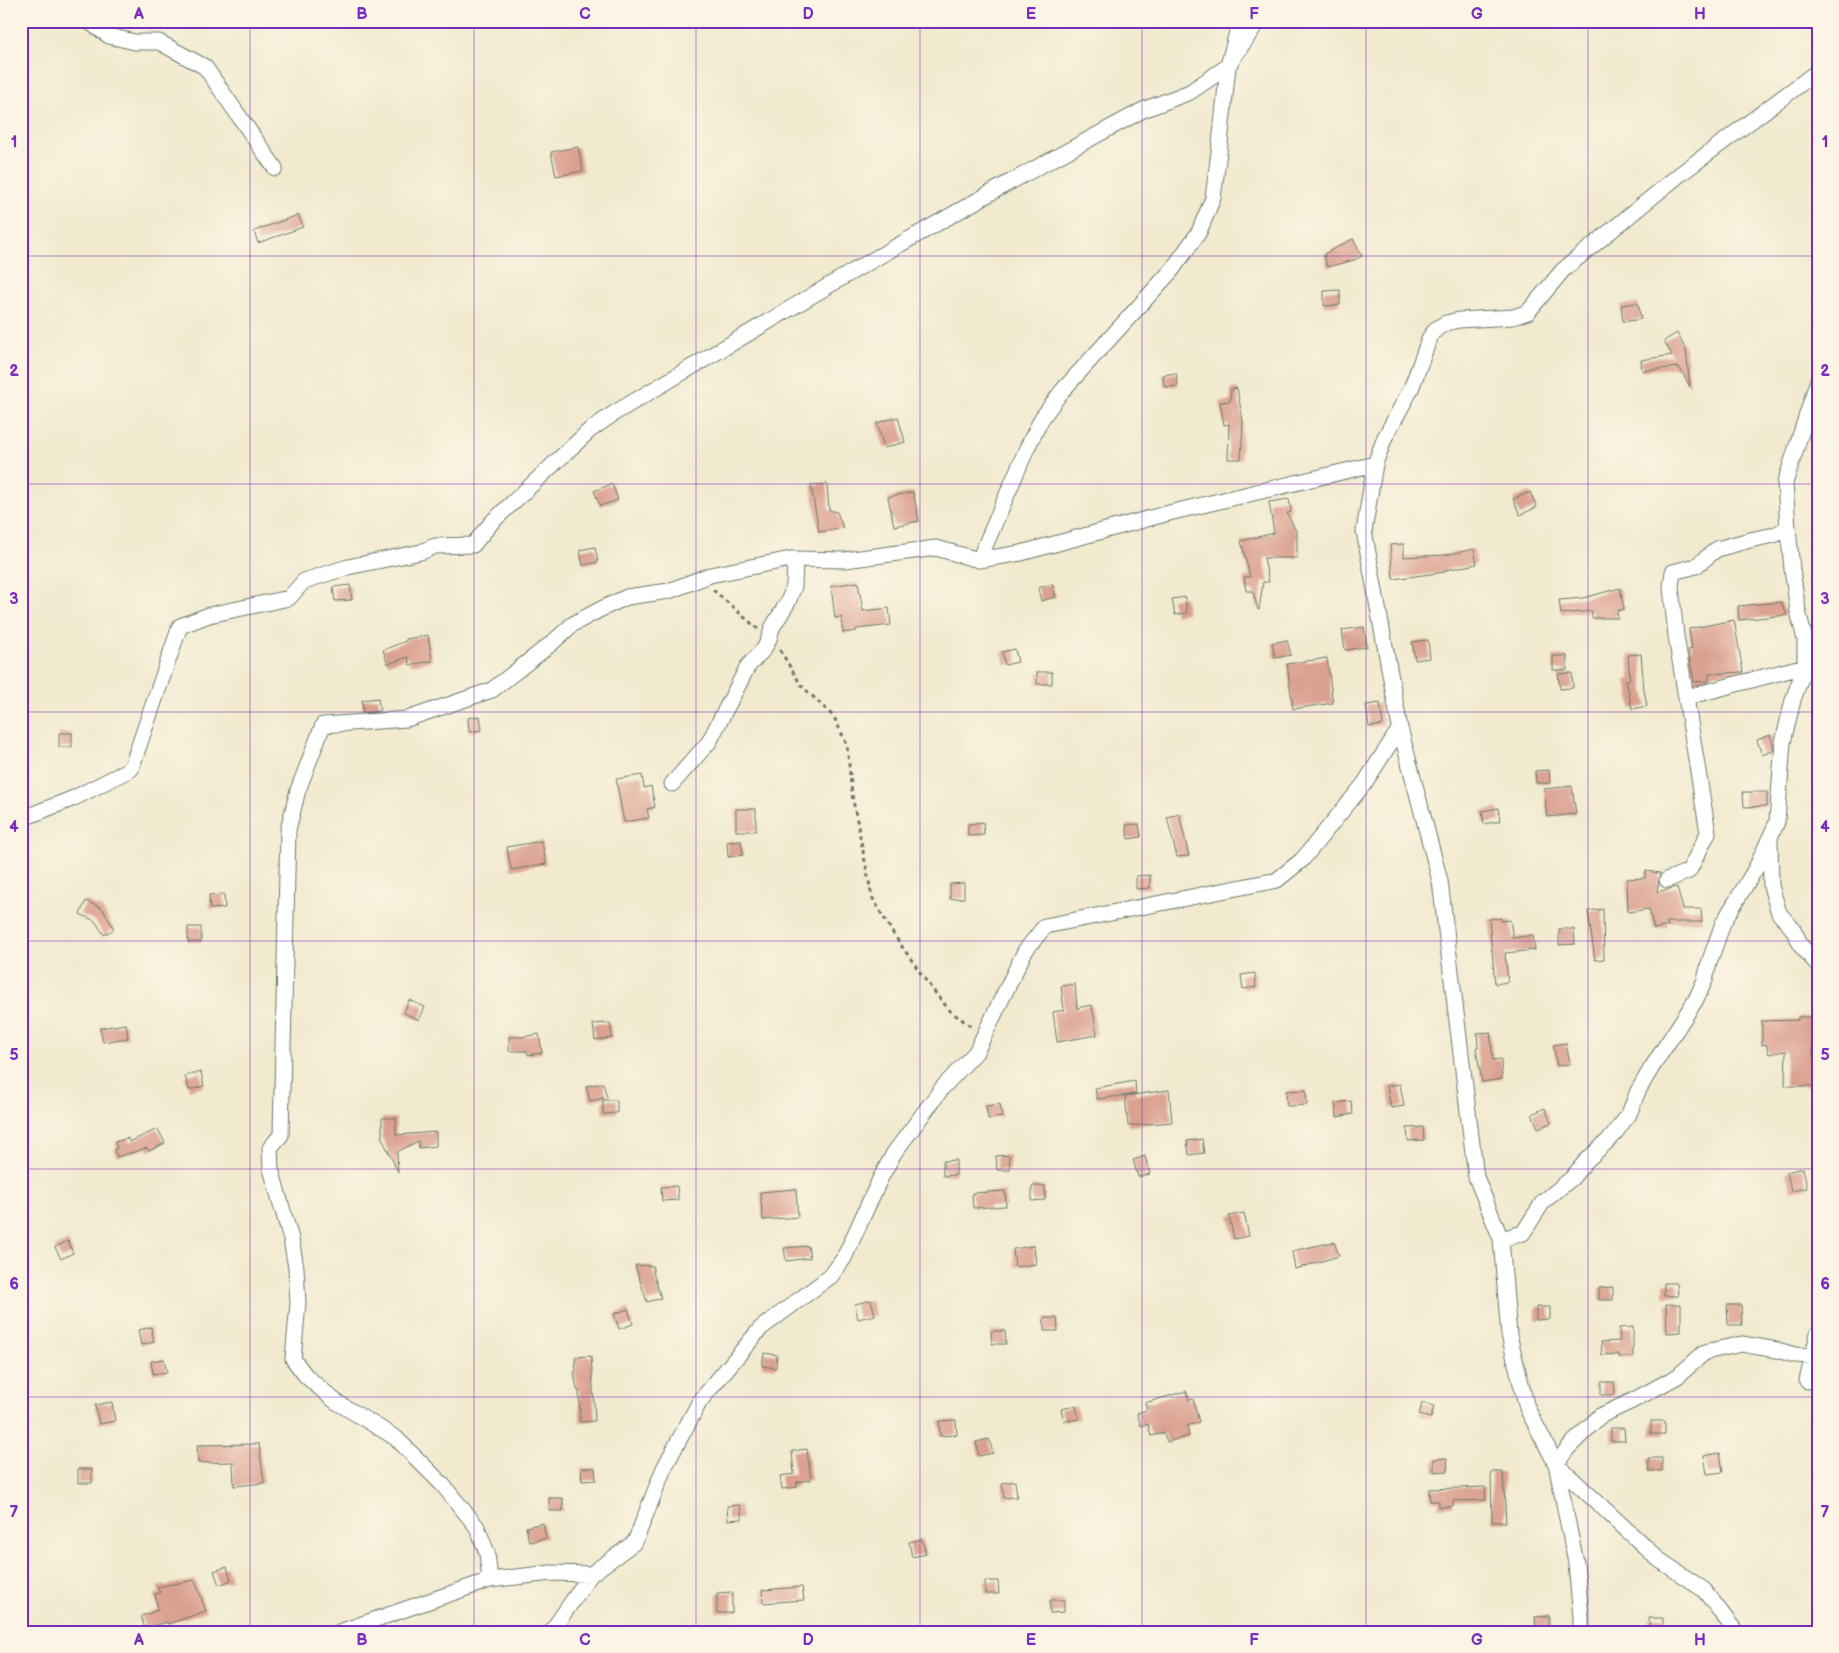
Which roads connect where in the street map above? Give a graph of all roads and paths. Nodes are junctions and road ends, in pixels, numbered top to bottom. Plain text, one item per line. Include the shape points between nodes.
1 (88, 21) edge
2 (1240, 21) edge
3 (1258, 21) edge
4 (1228, 66) junction
5 (1818, 70) edge
6 (275, 168) dead end
7 (1818, 380) edge
8 (1375, 464) junction
9 (1788, 528) junction
10 (795, 559) junction
11 (979, 560) junction
12 (702, 579) junction
13 (769, 639) junction
14 (1805, 666) junction
15 (1687, 697) junction
16 (1400, 728) junction
17 (672, 784) dead end
18 (21, 819) edge
19 (1770, 837) junction
20 (1667, 880) dead end
21 (1818, 965) edge
22 (984, 1035) junction
23 (1501, 1238) junction
24 (1818, 1333) edge
25 (1812, 1356) junction
26 (1807, 1381) dead end
27 (1556, 1464) junction
28 (591, 1574) junction
29 (490, 1580) junction
30 (339, 1632) edge
31 (551, 1632) edge
32 (1580, 1632) edge
33 (1736, 1632) edge

1 - 6 street via 108,36 135,42 159,42 205,67
2 - 4 street
3 - 4 street
4 - 11 street via 1213,198 1199,232 1172,270 1062,390 1042,418
4 - 18 street via 1190,92 1143,110 1001,186 616,412 590,430 492,522 473,545 435,546 421,552 348,567 304,581 290,598 209,615 180,626 131,770
5 - 8 street via 1679,174 1563,270 1528,312 1512,317 1459,320 1436,329
7 - 9 street via 1784,483
8 - 11 street via 1169,513 1021,553
8 - 16 street via 1364,531
9 - 14 street via 1798,611 1805,640
9 - 15 street via 1774,535 1717,549 1696,566 1673,572 1671,587 1676,636
10 - 11 street via 845,560 936,548
10 - 12 street
10 - 13 street via 794,586
12 - 13 path
12 - 29 street via 669,591 627,597 587,616 492,690 408,719 323,725 298,790 288,830 281,1135 270,1148 271,1169 296,1268 298,1303 293,1359 306,1376 334,1401 396,1438 442,1484 477,1527 487,1553
13 - 17 street via 748,666 709,742
13 - 22 path via 777,645 801,685 834,717 847,745 852,795 872,897 929,985 951,1012
14 - 15 street
14 - 19 street via 1783,742 1777,822
15 - 20 street via 1708,833 1689,871
16 - 22 street via 1364,784 1302,860 1277,880 1045,926 1025,951
16 - 23 street via 1440,881 1476,1177
19 - 21 street via 1771,886 1779,913 1793,928 1802,948
19 - 23 street via 1723,924 1706,980 1652,1067 1629,1114 1612,1137 1572,1178 1543,1202 1523,1233
22 - 28 street via 976,1052 943,1087 894,1153 844,1258 831,1276 761,1328 700,1401 664,1468 636,1542
23 - 27 street via 1510,1334 1527,1408
24 - 25 street
25 - 26 street
25 - 27 street via 1742,1344 1705,1352 1678,1376 1600,1416
27 - 32 street via 1576,1563
27 - 33 street via 1658,1559 1704,1590
28 - 29 street via 551,1573
28 - 31 street
29 - 30 street

